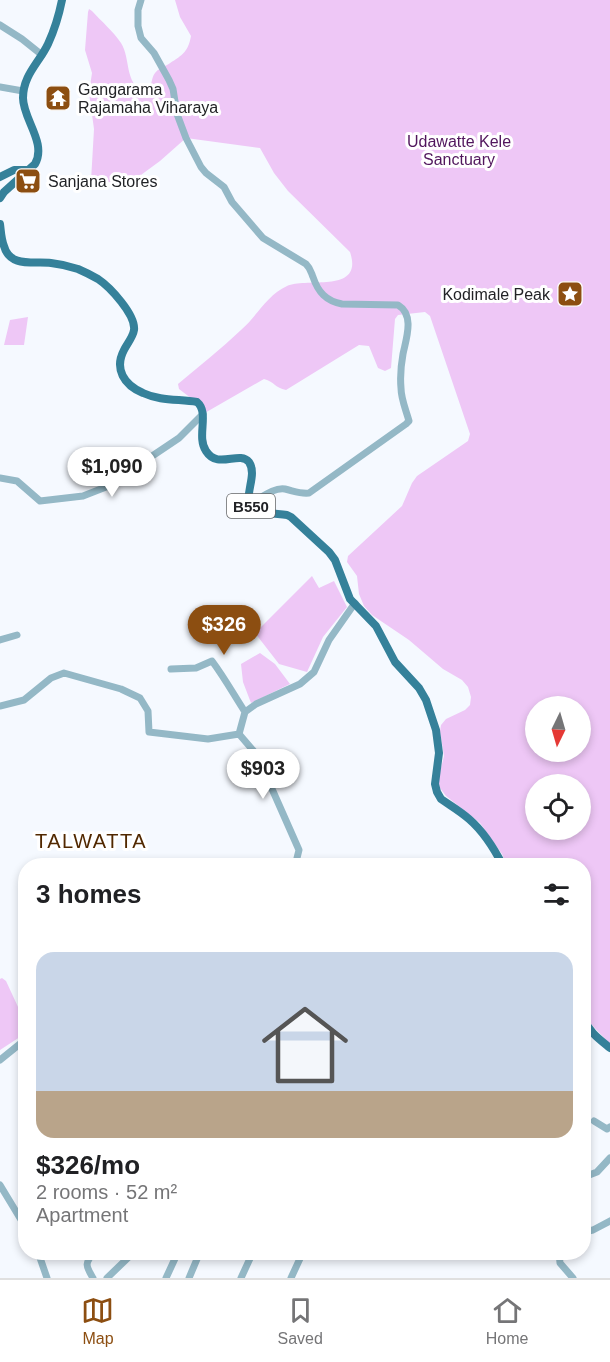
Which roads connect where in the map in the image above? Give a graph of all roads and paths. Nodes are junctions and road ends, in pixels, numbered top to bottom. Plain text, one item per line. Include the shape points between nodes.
1 (62, 0) edge
2 (141, 0) edge
3 (0, 25) edge
4 (42, 55) junction
5 (0, 87) edge
6 (23, 91) junction
7 (28, 170) junction
8 (0, 177) edge
9 (0, 198) edge
10 (0, 224) edge
11 (203, 414) junction
12 (0, 478) edge
13 (249, 504) junction
14 (355, 603) junction
15 (17, 635) dead end
16 (0, 640) edge
17 (171, 669) dead end
18 (0, 706) edge
19 (245, 711) junction
20 (239, 734) junction
21 (298, 858) edge
22 (499, 858) edge
23 (591, 1031) edge
24 (18, 1045) edge
25 (610, 1048) edge
26 (0, 1060) edge
27 (594, 1121) dead end
28 (610, 1127) edge
29 (610, 1158) edge
30 (591, 1174) edge
31 (0, 1185) edge
32 (18, 1215) edge
33 (610, 1221) edge
34 (591, 1230) edge
35 (41, 1260) edge
36 (87, 1260) edge
37 (126, 1260) edge
38 (174, 1260) edge
39 (197, 1260) edge
40 (249, 1260) edge
41 (299, 1260) edge
42 (560, 1260) edge
43 (47, 1278) edge
44 (93, 1278) edge
45 (107, 1278) edge
46 (166, 1278) edge
47 (189, 1278) edge
48 (241, 1278) edge
49 (291, 1278) edge
50 (573, 1278) edge

1 - 4 main road
2 - 13 street via 141,38 169,80 177,114 206,173 224,187 263,238 311,268 320,292 328,300 398,305 408,321 400,389 409,421 309,493 277,490
3 - 4 street
4 - 6 main road via 28,75
5 - 6 street
6 - 7 main road via 24,108 38,152 37,162
7 - 8 main road via 14,170
7 - 9 main road
10 - 11 main road via 11,258 71,267 90,274 126,308 134,329 119,369 130,386 157,398 197,402
11 - 12 street via 179,438 106,487 83,496 40,501 17,481
11 - 13 main road, B550 via 202,441 210,456 247,460 251,470
13 - 14 main road, B550 via 264,513 291,517 329,552 347,594
14 - 19 street via 329,640 314,672 300,684
14 - 22 main road, B550 via 376,626 395,662 426,700 436,730 439,753 435,784 439,796 479,828
15 - 16 street
17 - 19 street via 196,668 212,661
18 - 20 street via 24,700 51,678 64,673 140,698 148,711 149,732 208,739
19 - 20 street
20 - 21 street via 257,755 299,850
23 - 25 main road
24 - 26 street
27 - 28 street
29 - 30 street
31 - 32 street
33 - 34 street
35 - 43 street
36 - 44 street
37 - 45 street
38 - 46 street
39 - 47 street
40 - 48 street
41 - 49 street
42 - 50 street

